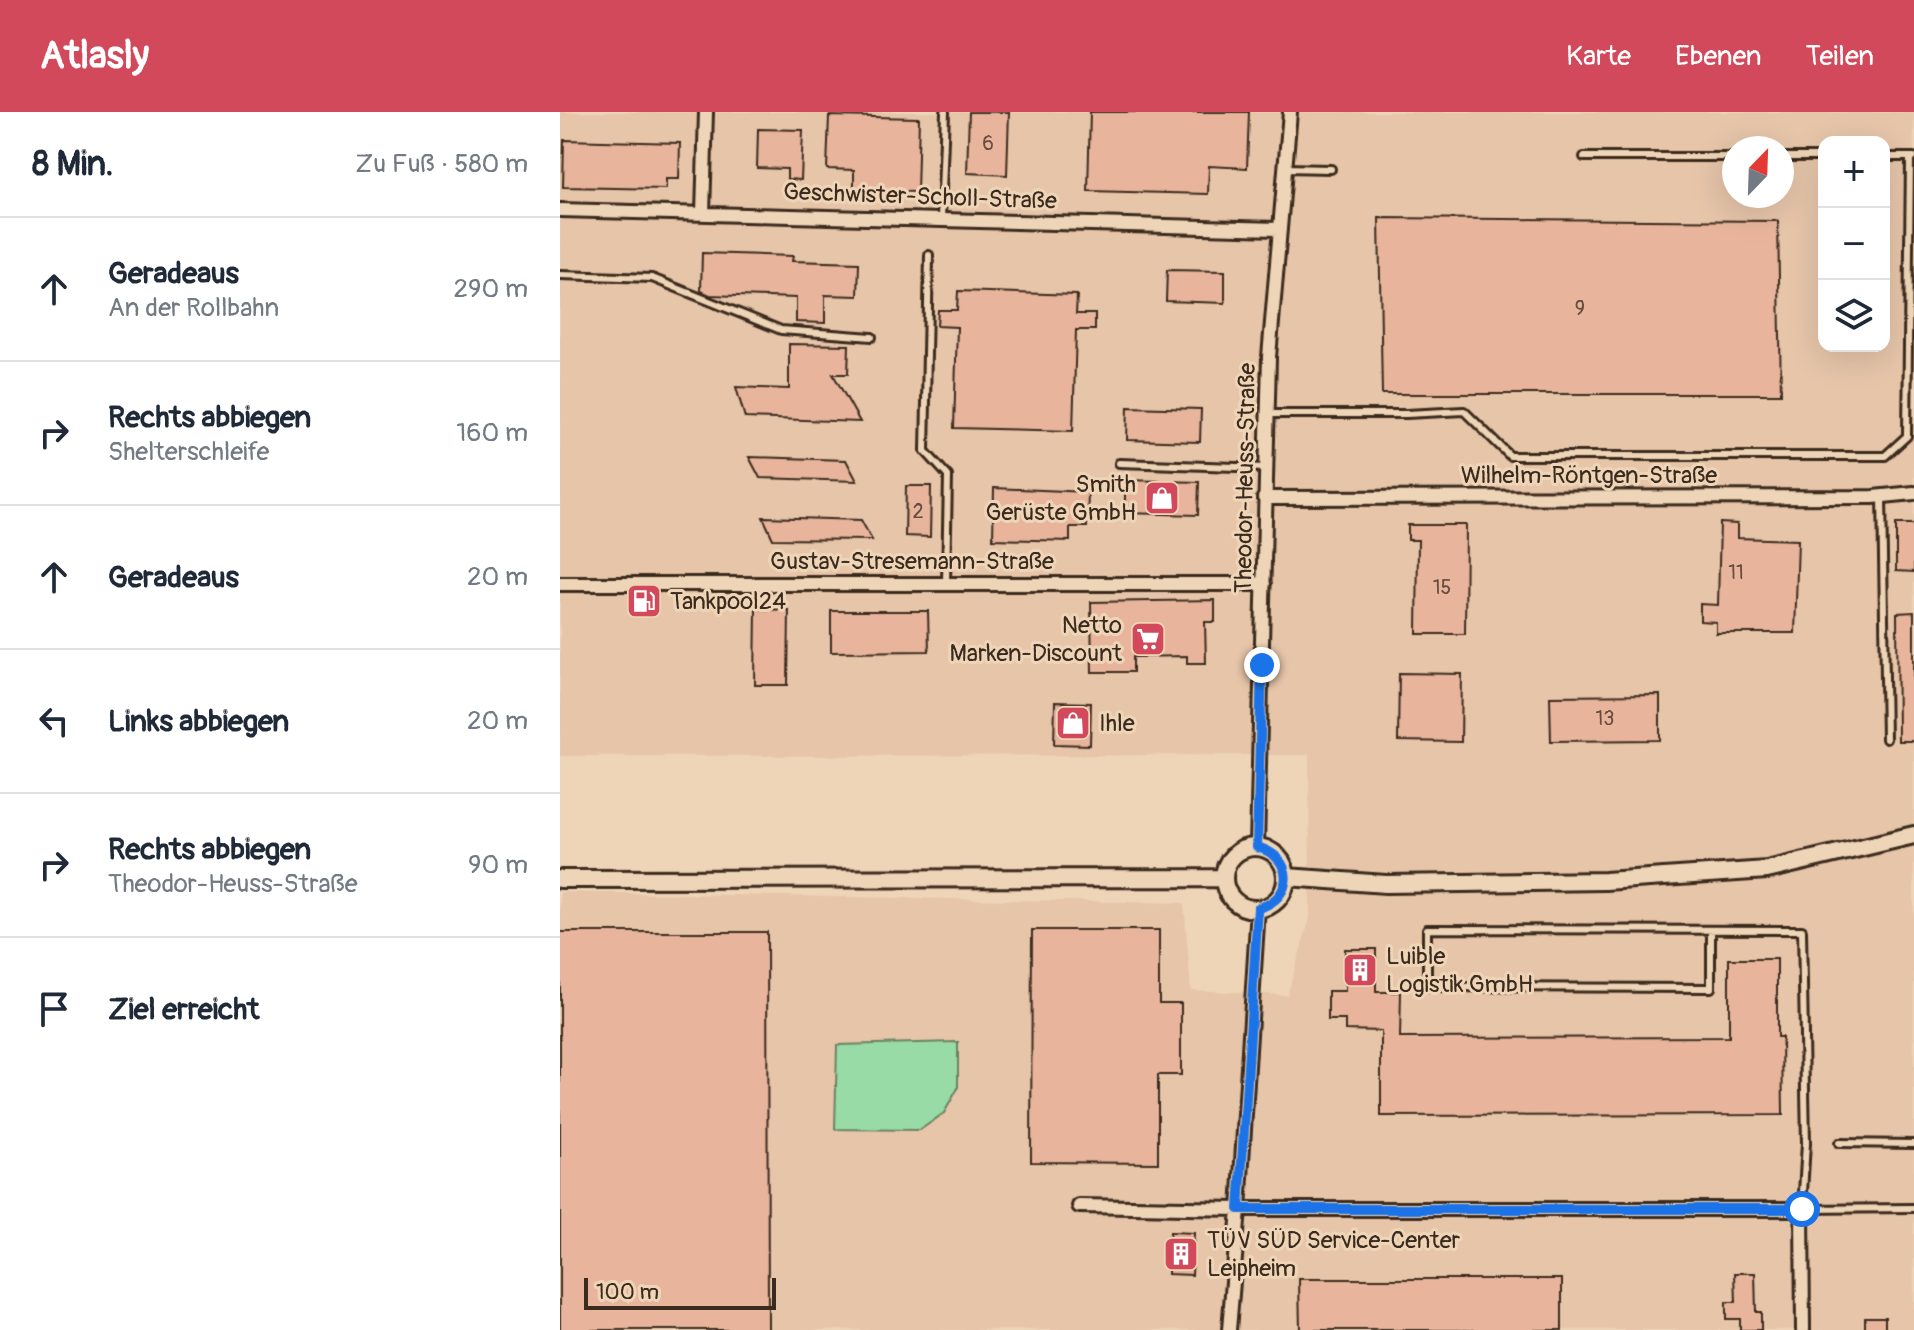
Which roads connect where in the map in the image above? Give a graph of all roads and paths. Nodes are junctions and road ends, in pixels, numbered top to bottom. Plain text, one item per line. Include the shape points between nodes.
1 (706, 112) edge
2 (945, 112) edge
3 (1290, 112) edge
4 (1584, 157) dead end
5 (1722, 157) edge
6 (1794, 157) edge
7 (1818, 157) edge
8 (1890, 157) edge
9 (1912, 157) edge
10 (1284, 168) junction
11 (1331, 169) dead end
12 (560, 210) edge
13 (703, 213) junction
14 (941, 219) junction
15 (1278, 229) junction
16 (929, 255) dead end
17 (560, 275) edge
18 (872, 337) dead end
19 (1267, 414) junction
20 (1119, 463) dead end
21 (1266, 468) junction
22 (1914, 493) edge
23 (1882, 496) junction
24 (1264, 498) junction
25 (560, 584) edge
26 (946, 584) junction
27 (1264, 584) junction
28 (1886, 739) dead end
29 (1914, 835) edge
30 (1257, 847) junction
31 (1286, 877) junction
32 (1224, 878) junction
33 (560, 879) edge
34 (1258, 908) junction
35 (1711, 930) junction
36 (1839, 1143) dead end
37 (1914, 1144) edge
38 (1079, 1206) dead end
39 (1914, 1208) edge
40 (1239, 1209) junction
41 (1802, 1209) junction
42 (1229, 1330) edge
43 (1803, 1330) edge

1 - 13 street
2 - 14 lane
3 - 10 street, Theodor-Heuss-Straße
4 - 5 lane
6 - 7 lane
8 - 9 lane
9 - 19 lane via 1907,436 1885,456 1510,456 1464,411
10 - 11 lane
10 - 15 street, Theodor-Heuss-Straße
12 - 13 street, Geschwister-Scholl-Straße
13 - 14 street, Geschwister-Scholl-Straße
14 - 15 street, Geschwister-Scholl-Straße
15 - 19 street, Theodor-Heuss-Straße
16 - 26 lane via 925,451 948,476
17 - 18 lane via 652,278 781,330
19 - 21 street, Theodor-Heuss-Straße
20 - 21 lane
21 - 24 street, Theodor-Heuss-Straße
22 - 23 street, Wilhelm-Röntgen-Straße
23 - 24 street, Wilhelm-Röntgen-Straße
23 - 28 lane
24 - 27 street, Theodor-Heuss-Straße
25 - 26 street, Gustav-Stresemann-Straße
26 - 27 street, Gustav-Stresemann-Straße
27 - 30 street, Theodor-Heuss-Straße
29 - 31 main road via 1767,870 1605,881 1386,884
30 - 31 main road via 1277,857
30 - 32 main road via 1237,852
31 - 34 main road via 1278,898
32 - 33 main road
32 - 34 main road via 1234,901
34 - 40 street
35 - 35 lane via 1427,929 1427,987 1711,988
35 - 41 lane via 1802,930
36 - 37 lane
38 - 40 street
39 - 41 lane
40 - 41 street
40 - 42 street
41 - 43 street

